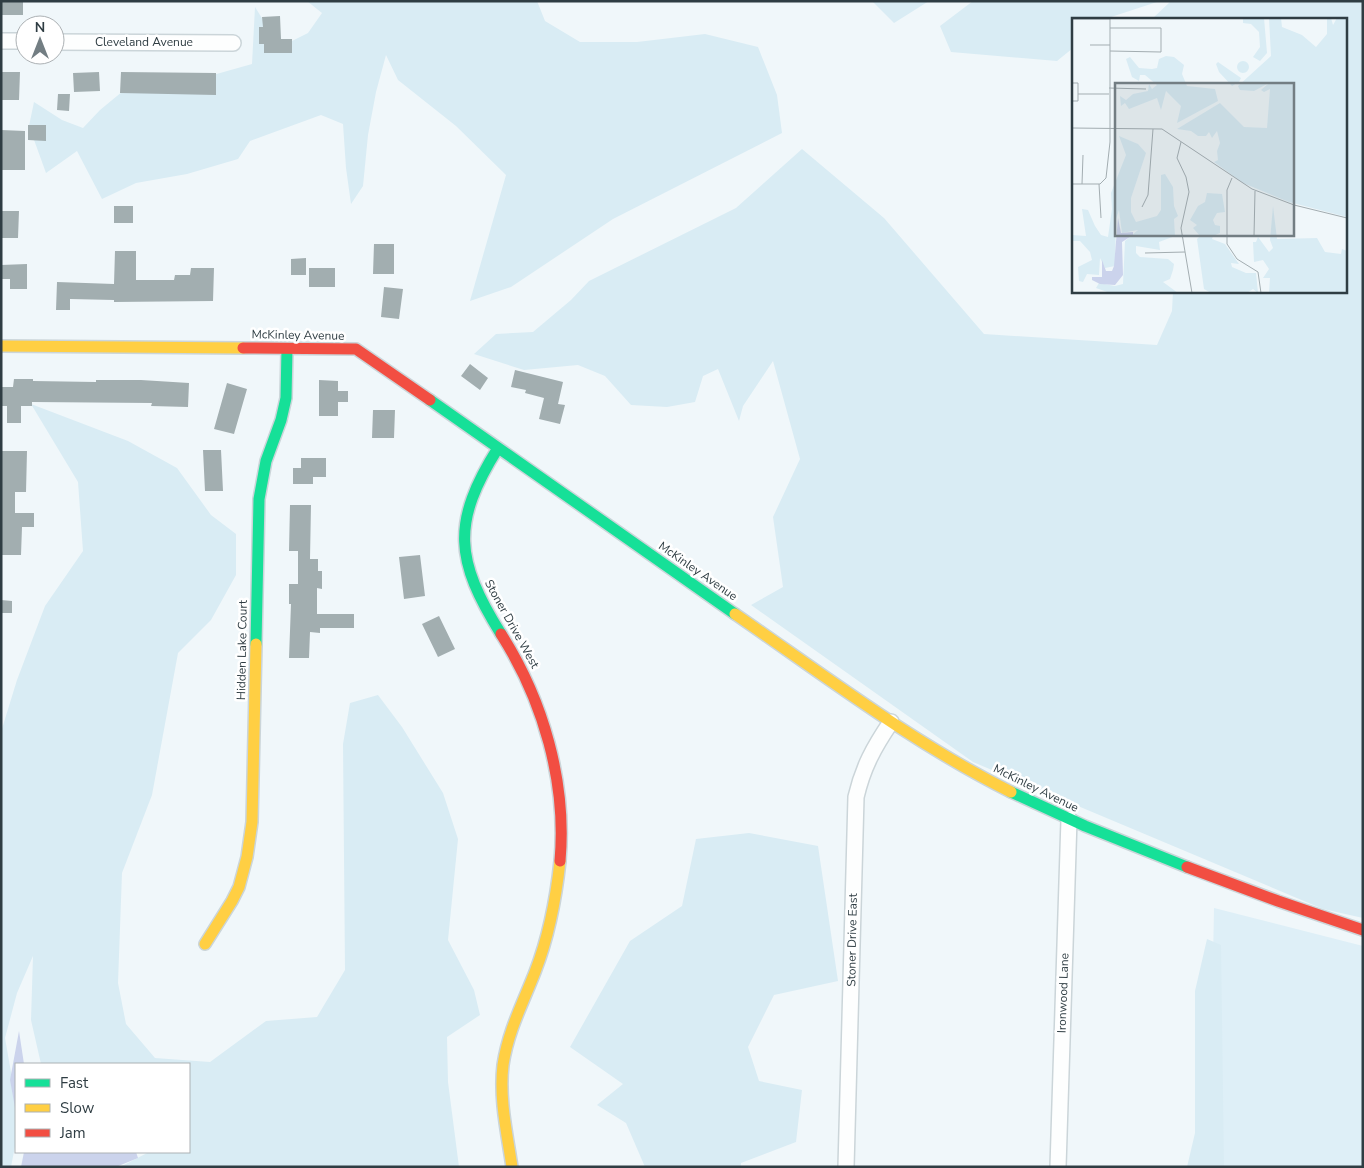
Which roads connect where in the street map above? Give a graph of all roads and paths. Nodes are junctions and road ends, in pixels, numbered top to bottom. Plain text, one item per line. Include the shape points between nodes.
1 (1, 41) edge
2 (15, 42) edge
3 (65, 42) edge
4 (233, 43) dead end
5 (1, 346) edge
6 (287, 349) junction
7 (498, 448) junction
8 (891, 722) junction
9 (1069, 819) junction
10 (1363, 930) edge
11 (205, 944) dead end
12 (512, 1167) edge
13 (846, 1167) edge
14 (1058, 1167) edge

1 - 2 street
3 - 4 street, Cleveland Avenue
5 - 6 street, McKinley Avenue
6 - 7 street, McKinley Avenue via 356,350
6 - 11 street, Hidden Lake Court via 286,398 266,461 259,499 250,850 234,900
7 - 8 street, McKinley Avenue
7 - 12 street, Stoner Drive West via 477,482 470,501 465,523 468,568 481,600 524,672 541,715 556,778 560,828 555,901 536,972 512,1027 502,1076 502,1104
8 - 9 street, McKinley Avenue via 990,782
8 - 13 street, Stoner Drive East via 867,759 856,797
9 - 10 street, McKinley Avenue via 1220,881
9 - 14 street, Ironwood Lane

